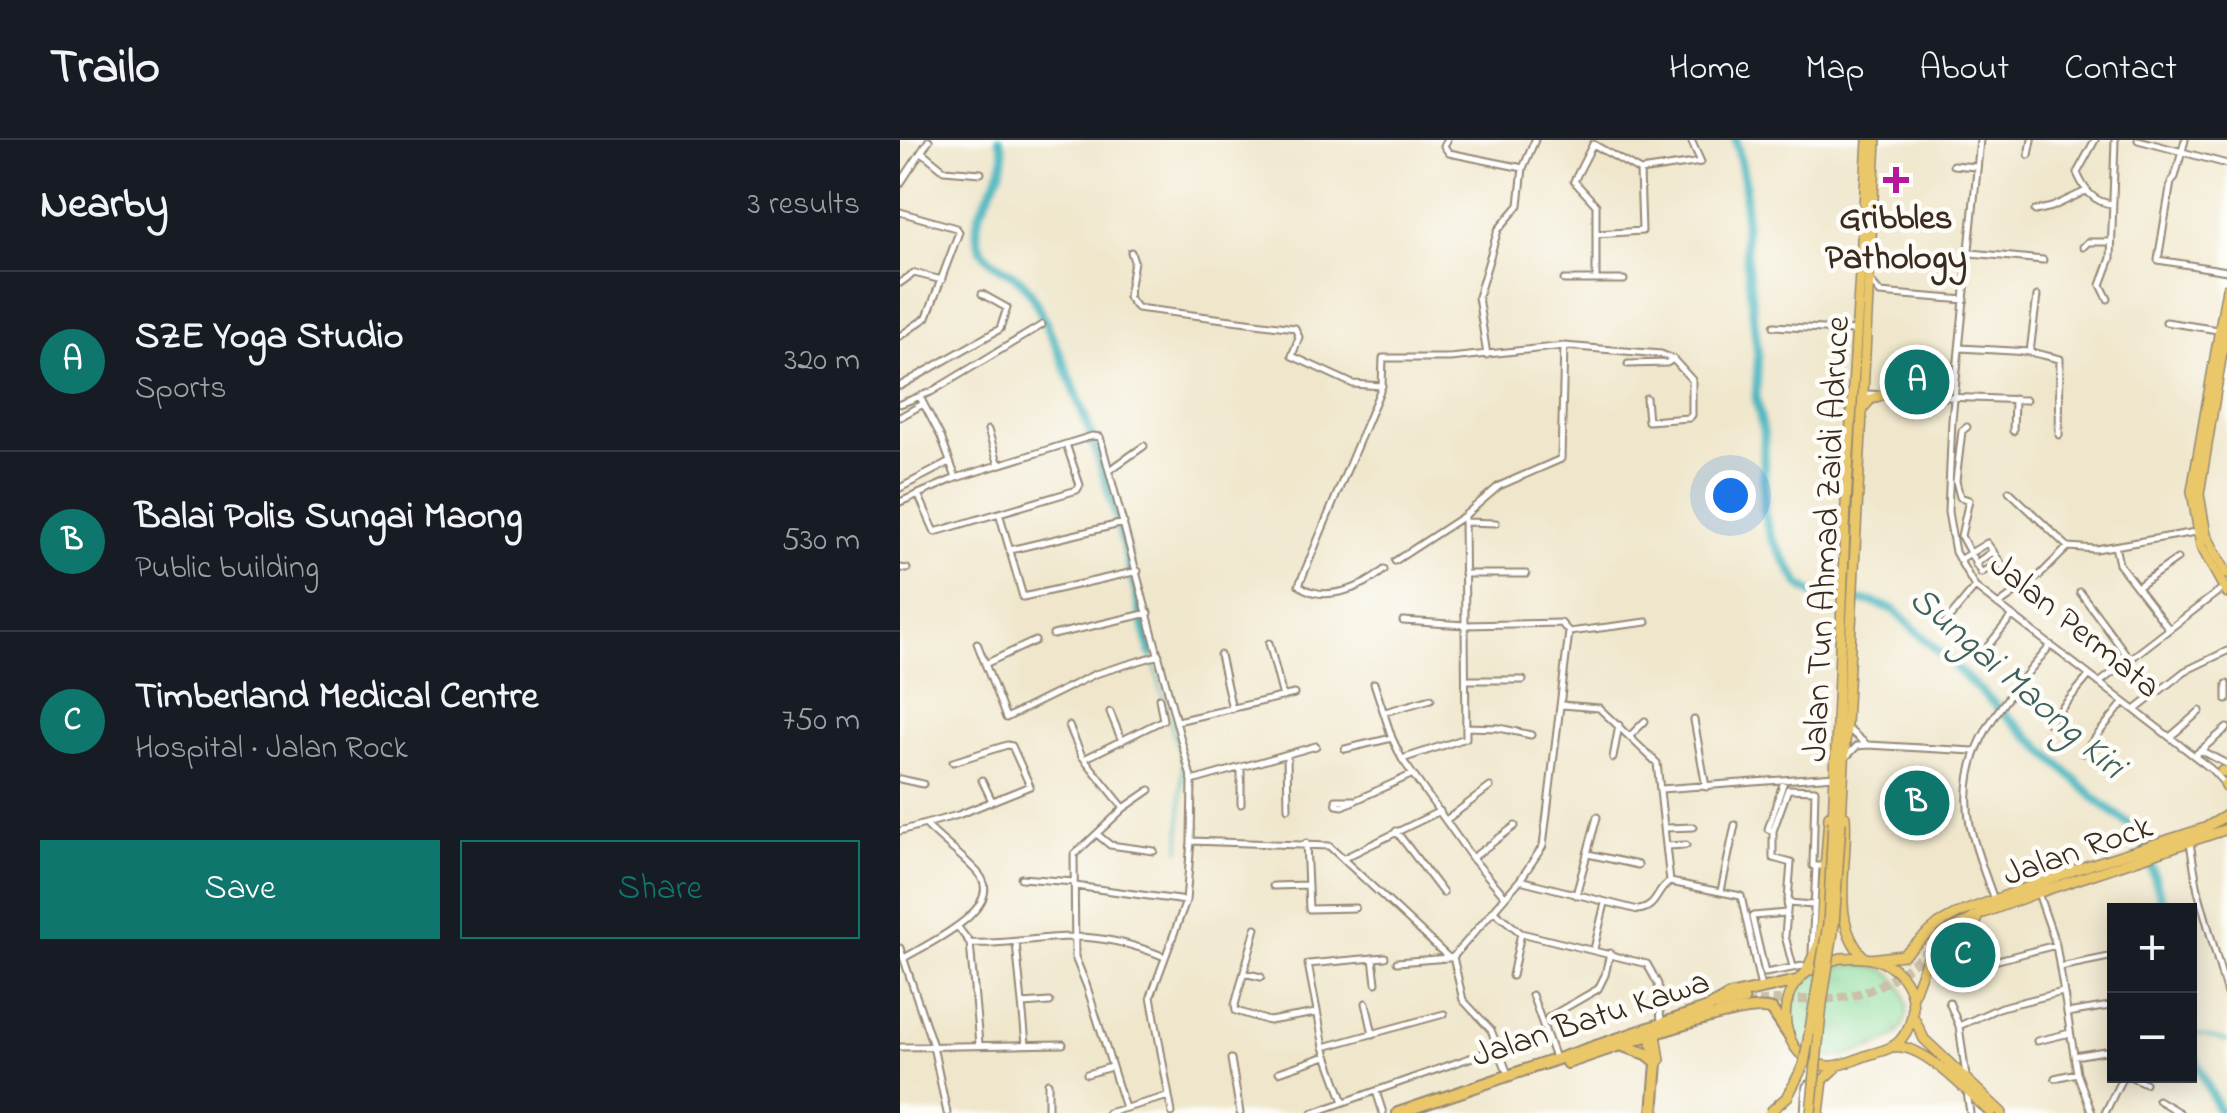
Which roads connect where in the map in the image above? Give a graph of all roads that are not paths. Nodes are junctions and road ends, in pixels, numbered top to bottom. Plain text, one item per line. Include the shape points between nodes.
1 (927, 140) edge
2 (1446, 140) edge
3 (1535, 140) edge
4 (1690, 140) edge
5 (1868, 140) edge
6 (1876, 140) edge
7 (1980, 140) edge
8 (2032, 140) edge
9 (2095, 140) edge
10 (2115, 140) edge
11 (2138, 140) edge
12 (2185, 140) edge
13 (1594, 142) edge
14 (922, 152) junction
15 (2182, 152) junction
16 (1508, 154) dead end
17 (2029, 155) dead end
18 (1510, 164) junction
19 (2227, 164) edge
20 (1953, 165) dead end
21 (1976, 167) junction
22 (1522, 168) junction
23 (1640, 171) junction
24 (981, 172) dead end
25 (901, 180) edge
26 (2086, 191) junction
27 (2113, 204) junction
28 (2035, 211) dead end
29 (900, 212) edge
30 (1596, 234) junction
31 (2111, 242) junction
32 (2083, 247) dead end
33 (1132, 252) dead end
34 (1970, 253) junction
35 (2043, 260) dead end
36 (2227, 271) edge
37 (1869, 279) junction
38 (942, 280) junction
39 (1564, 280) dead end
40 (1596, 280) junction
41 (1624, 280) dead end
42 (900, 283) edge
43 (2227, 288) edge
44 (1880, 293) junction
45 (982, 294) dead end
46 (2036, 296) dead end
47 (2108, 298) dead end
48 (1965, 300) junction
49 (1868, 304) junction
50 (2166, 322) dead end
51 (2227, 322) edge
52 (1042, 325) dead end
53 (1774, 326) dead end
54 (2218, 330) junction
55 (1855, 331) junction
56 (900, 336) edge
57 (1564, 346) junction
58 (1960, 348) junction
59 (2030, 352) junction
60 (1486, 354) junction
61 (1672, 359) junction
62 (1628, 364) dead end
63 (900, 386) edge
64 (1382, 386) junction
65 (1864, 388) junction
66 (1852, 394) junction
67 (1881, 394) junction
68 (2213, 396) junction
69 (920, 397) junction
70 (2227, 397) edge
71 (1646, 398) dead end
72 (1955, 398) junction
73 (2014, 399) junction
74 (2026, 400) dead end
75 (900, 404) edge
76 (923, 404) junction
77 (1863, 408) junction
78 (900, 417) edge
79 (1967, 426) dead end
80 (988, 430) dead end
81 (2013, 431) dead end
82 (2059, 435) dead end
83 (1066, 444) junction
84 (1144, 446) dead end
85 (950, 462) junction
86 (1000, 465) junction
87 (1110, 470) junction
88 (1949, 472) junction
89 (1959, 472) junction
90 (956, 478) junction
91 (900, 488) edge
92 (2009, 491) dead end
93 (918, 494) junction
94 (900, 502) edge
95 (1000, 515) junction
96 (1464, 519) junction
97 (1496, 523) dead end
98 (1119, 524) junction
99 (2196, 532) junction
100 (2114, 546) junction
101 (2068, 547) junction
102 (1010, 550) junction
103 (1993, 551) junction
104 (1969, 554) junction
105 (2177, 559) dead end
106 (1959, 560) junction
107 (1394, 561) dead end
108 (2000, 562) junction
109 (1975, 564) junction
110 (1384, 570) dead end
111 (1133, 572) junction
112 (1464, 574) junction
113 (1526, 574) dead end
114 (2227, 574) edge
115 (1848, 582) junction
116 (2016, 585) dead end
117 (1975, 587) junction
118 (2137, 587) junction
119 (2225, 590) edge
120 (2080, 592) dead end
121 (1998, 605) junction
122 (1144, 615) junction
123 (2012, 616) junction
124 (1846, 618) junction
125 (1403, 621) dead end
126 (1647, 622) dead end
127 (1465, 624) junction
128 (1942, 627) dead end
129 (1567, 628) junction
130 (2169, 628) junction
131 (1053, 636) dead end
132 (1035, 641) dead end
133 (977, 643) dead end
134 (1269, 643) dead end
135 (2050, 646) junction
136 (2227, 651) edge
137 (1220, 655) dead end
138 (1154, 656) junction
139 (1980, 656) dead end
140 (2129, 658) junction
141 (985, 664) junction
142 (2089, 675) junction
143 (1465, 680) junction
144 (1523, 680) dead end
145 (2099, 682) junction
146 (1374, 683) dead end
147 (2227, 684) edge
148 (1294, 694) dead end
149 (1283, 696) junction
150 (1159, 698) dead end
151 (1431, 699) dead end
152 (2227, 700) edge
153 (2124, 702) junction
154 (1562, 705) junction
155 (1232, 708) junction
156 (2135, 710) junction
157 (2200, 711) dead end
158 (1110, 712) dead end
159 (1385, 712) junction
160 (1694, 720) dead end
161 (1645, 721) dead end
162 (1178, 722) junction
163 (2049, 724) dead end
164 (1618, 725) junction
165 (1068, 726) dead end
166 (1466, 727) junction
167 (1846, 727) junction
168 (2227, 728) edge
169 (1531, 735) dead end
170 (1630, 736) junction
171 (2170, 737) junction
172 (1392, 738) junction
173 (1122, 741) junction
174 (1868, 745) junction
175 (1316, 746) dead end
176 (1346, 750) dead end
177 (1974, 750) junction
178 (2200, 750) junction
179 (2082, 753) dead end
180 (1287, 756) junction
181 (2194, 756) junction
182 (1086, 758) junction
183 (1613, 758) dead end
184 (1402, 759) junction
185 (1844, 760) junction
186 (953, 762) dead end
187 (1240, 768) junction
188 (1412, 774) junction
189 (1835, 776) junction
190 (2224, 776) edge
191 (900, 779) edge
192 (982, 780) dead end
193 (1784, 781) junction
194 (1192, 782) junction
195 (923, 784) dead end
196 (1490, 787) dead end
197 (1706, 787) junction
198 (1660, 789) junction
199 (1150, 790) dead end
200 (1781, 798) junction
201 (1354, 800) dead end
202 (992, 801) junction
203 (1242, 804) dead end
204 (1838, 804) junction
205 (1124, 808) junction
206 (1288, 808) dead end
207 (1440, 811) junction
208 (2227, 814) edge
209 (1597, 817) dead end
210 (1446, 820) junction
211 (1837, 822) junction
212 (925, 824) junction
213 (1734, 825) dead end
214 (1515, 826) dead end
215 (1694, 826) dead end
216 (1666, 828) junction
217 (2227, 830) edge
218 (900, 831) edge
219 (1396, 831) junction
220 (1098, 835) junction
221 (1191, 841) junction
222 (2190, 842) junction
223 (1306, 843) junction
224 (1686, 845) dead end
225 (1668, 846) junction
226 (2156, 848) junction
227 (1154, 851) dead end
228 (1588, 854) junction
229 (2138, 854) junction
230 (1344, 858) junction
231 (1472, 858) junction
232 (1638, 865) dead end
233 (1818, 866) junction
234 (1021, 878) dead end
235 (1520, 880) junction
236 (1670, 882) junction
237 (1074, 884) junction
238 (1308, 885) junction
239 (1273, 886) dead end
240 (1721, 890) junction
241 (1443, 893) dead end
242 (2038, 893) junction
243 (1576, 895) junction
244 (1505, 896) junction
245 (1994, 900) junction
246 (1186, 902) junction
247 (1605, 903) junction
248 (1787, 903) junction
249 (1819, 905) junction
250 (1355, 908) dead end
251 (1985, 908) junction
252 (1494, 911) junction
253 (1786, 914) junction
254 (1749, 918) junction
255 (957, 926) junction
256 (1256, 928) dead end
257 (1521, 932) junction
258 (1821, 934) junction
259 (1074, 937) junction
260 (970, 943) junction
261 (1016, 943) junction
262 (2056, 945) junction
263 (900, 948) edge
264 (1594, 949) junction
265 (1610, 953) junction
266 (1812, 953) junction
267 (1165, 956) junction
268 (1384, 957) dead end
269 (1451, 957) junction
270 (2107, 957) edge
271 (904, 958) junction
272 (1373, 958) junction
273 (1867, 958) junction
274 (1397, 962) dead end
275 (1990, 962) dead end
276 (1804, 966) junction
277 (1792, 967) junction
278 (2060, 967) junction
279 (1244, 973) junction
280 (1512, 976) dead end
281 (1261, 977) dead end
282 (1799, 979) junction
283 (1376, 983) dead end
284 (1783, 984) junction
285 (1761, 988) junction
286 (2064, 992) junction
287 (2227, 994) edge
288 (1532, 995) dead end
289 (1050, 1002) dead end
290 (1949, 1002) dead end
291 (1023, 1004) junction
292 (1366, 1004) dead end
293 (1913, 1006) junction
294 (2107, 1006) edge
295 (1708, 1008) junction
296 (1316, 1013) junction
297 (2067, 1013) junction
298 (1444, 1014) dead end
299 (1549, 1017) dead end
300 (1678, 1026) junction
301 (1959, 1026) junction
302 (1653, 1029) junction
303 (2070, 1033) junction
304 (1373, 1034) junction
305 (1790, 1038) junction
306 (2037, 1040) dead end
307 (979, 1044) junction
308 (1026, 1044) junction
309 (1064, 1044) dead end
310 (933, 1046) junction
311 (1620, 1046) junction
312 (901, 1047) edge
313 (1324, 1047) junction
314 (1498, 1048) junction
315 (1890, 1048) junction
316 (2105, 1051) dead end
317 (1326, 1056) junction
318 (2074, 1056) junction
319 (1658, 1057) junction
320 (1231, 1059) dead end
321 (1556, 1060) junction
322 (1847, 1062) junction
323 (1950, 1065) junction
324 (1965, 1065) junction
325 (1112, 1067) junction
326 (1279, 1072) dead end
327 (2078, 1072) junction
328 (1087, 1074) dead end
329 (1828, 1074) junction
330 (1508, 1076) junction
331 (2055, 1078) dead end
332 (1048, 1083) dead end
333 (2122, 1083) edge
334 (1967, 1087) junction
335 (1376, 1092) junction
336 (1168, 1096) junction
337 (2158, 1100) dead end
338 (1344, 1102) junction
339 (1141, 1104) junction
340 (1125, 1108) junction
341 (947, 1113) edge
342 (1048, 1113) edge
343 (1108, 1113) edge
344 (1144, 1113) edge
345 (1172, 1113) edge
346 (1240, 1113) edge
347 (1313, 1113) edge
348 (1383, 1113) edge
349 (1398, 1113) edge
350 (1417, 1113) edge
351 (1655, 1113) edge
352 (1767, 1113) edge
353 (1808, 1113) edge
354 (1819, 1113) edge
355 (1970, 1113) edge
356 (1988, 1113) edge
357 (2002, 1113) edge
358 (2092, 1113) edge
359 (2105, 1113) edge
360 (2180, 1113) edge

1 - 14 street
2 - 18 street via 1449,153
3 - 22 street
4 - 23 street via 1701,162
5 - 55 main road, Jalan Tun Ahmad Zaidi Adruce
6 - 37 main road, Jalan Tun Ahmad Zaidi Adruce
7 - 21 street, Jalan Permata
8 - 17 street
9 - 26 street via 2077,170
10 - 27 street
11 - 15 street
12 - 15 street
13 - 23 street
13 - 30 street via 1574,181 1594,201
14 - 24 street via 944,170
14 - 25 street
15 - 19 street
15 - 36 street via 2158,260
16 - 18 street
18 - 22 street
20 - 21 street
21 - 34 street, Jalan Permata
22 - 60 street via 1520,205 1498,230 1477,302
23 - 30 street via 1642,231
26 - 27 street
26 - 28 street
27 - 31 street
29 - 38 street via 959,229
30 - 40 street
31 - 32 street
31 - 47 street via 2101,285
33 - 64 street via 1128,297 1137,308 1295,328 1292,356 1353,384
34 - 35 street
34 - 48 street, Jalan Permata
37 - 44 street
37 - 49 main road, Jalan Tun Ahmad Zaidi Adruce
38 - 42 street via 914,274
38 - 56 street via 927,316
39 - 40 street
40 - 41 street
43 - 54 main road
44 - 48 street
44 - 49 street
45 - 63 street via 1007,308 1000,329
46 - 59 street
48 - 58 street, Jalan Permata
49 - 65 main road, Jalan Tun Ahmad Zaidi Adruce
50 - 54 street
51 - 68 main road
52 - 69 street
53 - 55 street
54 - 99 main road via 2193,475
55 - 66 main road, Jalan Tun Ahmad Zaidi Adruce
57 - 60 street
57 - 61 street
57 - 96 street via 1561,459 1500,486
58 - 59 street
58 - 72 street, Jalan Permata
59 - 82 street via 2063,362
60 - 64 street via 1383,358
61 - 62 street
61 - 71 street via 1692,380 1692,415 1648,421
64 - 110 street via 1299,586 1348,591
65 - 66 street
65 - 67 main road
65 - 77 main road, Jalan Tun Ahmad Zaidi Adruce
66 - 115 main road, Jalan Tun Ahmad Zaidi Adruce
67 - 72 street
67 - 77 main road
68 - 70 street
68 - 114 main road via 2198,494 2206,535
69 - 75 street
69 - 76 street
72 - 73 street
72 - 88 street, Jalan Permata
73 - 74 street
73 - 81 street
76 - 78 street
76 - 85 street
77 - 115 main road, Jalan Tun Ahmad Zaidi Adruce
79 - 89 street
80 - 86 street
83 - 86 street
83 - 87 street via 1100,438
83 - 95 street via 1077,490
84 - 87 street
85 - 90 street
85 - 91 street
86 - 90 street
87 - 98 street
88 - 89 street
88 - 106 street, Jalan Permata via 1949,526
89 - 104 street via 1960,497 1969,500 1961,536
90 - 93 street
92 - 101 street
93 - 94 street
93 - 95 street via 935,532
95 - 102 street
96 - 97 street
96 - 107 street
96 - 112 street
98 - 102 street
98 - 111 street
99 - 100 street
99 - 119 main road
100 - 101 street
100 - 118 street via 2117,562
101 - 121 street
102 - 111 street via 1023,596
103 - 104 street via 1986,543
103 - 108 street
103 - 109 street
104 - 106 street
104 - 109 street
105 - 118 street
106 - 117 street, Jalan Permata
108 - 109 street via 1983,573
108 - 116 street
111 - 122 street
112 - 113 street
112 - 127 street
115 - 124 main road, Jalan Tun Ahmad Zaidi Adruce
117 - 121 street, Jalan Permata
117 - 128 street
118 - 130 street
119 - 130 street
120 - 140 street
121 - 123 street, Jalan Permata
122 - 131 street
122 - 138 street
123 - 135 street, Jalan Permata
123 - 139 street
124 - 167 main road, Jalan Tun Ahmad Zaidi Adruce
124 - 189 main road, Jalan Tun Ahmad Zaidi Adruce
125 - 127 street
126 - 129 street
127 - 129 street
127 - 143 street
129 - 154 street
130 - 140 street
132 - 141 street
133 - 141 street
134 - 149 street
135 - 142 street, Jalan Permata
135 - 177 street
136 - 156 street via 2185,671
137 - 155 street
138 - 141 street via 1095,674 1006,718
138 - 162 street
140 - 145 street
142 - 145 street, Jalan Permata
142 - 163 street
143 - 144 street
143 - 166 street
145 - 153 street, Jalan Permata
146 - 159 street
147 - 152 street
148 - 149 street
149 - 155 street
150 - 173 street via 1163,720
151 - 159 street
153 - 156 street, Jalan Permata
153 - 179 street
154 - 164 street via 1596,708
154 - 235 street via 1546,839
155 - 162 street
156 - 171 street, Jalan Permata
157 - 171 street
158 - 173 street
159 - 172 street
160 - 197 street
161 - 170 street
162 - 194 street
164 - 170 street
164 - 183 street
165 - 182 street
166 - 169 street
166 - 184 street via 1464,741
167 - 174 street
167 - 185 main road, Jalan Tun Ahmad Zaidi Adruce
168 - 178 street
170 - 198 street via 1658,764
171 - 181 street, Jalan Permata
172 - 176 street
172 - 184 street
173 - 182 street
174 - 177 street
174 - 185 street
175 - 180 street
177 - 245 street via 1969,820
178 - 181 street
178 - 190 street
180 - 187 street
180 - 206 street
181 - 190 street, Jalan Permata
182 - 205 street
184 - 188 street
185 - 204 main road, Jalan Tun Ahmad Zaidi Adruce
186 - 202 street via 1012,746 1030,786
187 - 194 street
187 - 203 street
188 - 201 street
188 - 207 street
189 - 193 street
189 - 204 main road, Jalan Tun Ahmad Zaidi Adruce
191 - 195 street
192 - 202 street
193 - 197 street
193 - 200 street
194 - 221 street
196 - 210 street
197 - 198 street
198 - 216 street
199 - 205 street
200 - 233 street via 1791,787 1815,790
200 - 248 street via 1771,830 1773,858 1791,863
202 - 212 street
204 - 211 main road, Jalan Tun Ahmad Zaidi Adruce
204 - 233 main road via 1829,812
204 - 273 main road via 1846,823 1843,919 1850,942
205 - 220 street
207 - 210 street
207 - 219 street
208 - 226 main road, Jalan Rock
209 - 228 street
210 - 231 street
211 - 352 main road, bridge via 1804,1064 1788,1096
211 - 353 main road, bridge via 1834,925
212 - 218 street
212 - 255 street via 983,883 982,902
213 - 240 street
214 - 231 street
215 - 216 street
216 - 225 street
217 - 222 main road, Jalan Rock
219 - 230 street
219 - 241 street
220 - 227 street via 1110,845
220 - 237 street via 1074,854
221 - 223 street
221 - 246 street
222 - 226 main road, Jalan Rock
222 - 287 street
223 - 230 street via 1329,846
223 - 238 street
224 - 225 street
225 - 236 street
226 - 229 main road, Jalan Rock
228 - 232 street
228 - 243 street
229 - 242 main road, Jalan Rock
229 - 245 main road, Jalan Rock
230 - 269 street
231 - 244 street
233 - 249 main road
234 - 237 street
235 - 243 street
235 - 244 street
236 - 240 street
236 - 247 street via 1646,910
237 - 246 street
237 - 259 street
238 - 239 street
238 - 250 street via 1309,909
240 - 254 street via 1741,896
242 - 251 main road, Jalan Rock
242 - 262 street
243 - 247 street
244 - 252 street
245 - 251 main road, Jalan Rock
245 - 251 main road, Jalan Rock via 1947,930
246 - 267 street
247 - 264 street
248 - 249 street
248 - 253 street
249 - 258 main road
249 - 266 street
251 - 273 main road via 1947,919 1903,955
251 - 293 main road via 1926,962
252 - 257 street
252 - 269 street
253 - 254 street
253 - 277 street
254 - 277 street via 1764,974
254 - 285 street
255 - 260 street
255 - 271 street
256 - 279 street
257 - 264 street
257 - 280 street
258 - 266 street
258 - 282 main road via 1811,966
259 - 261 street
259 - 267 street via 1134,944
259 - 325 street
260 - 261 street
260 - 307 street
261 - 291 street
262 - 275 street
262 - 278 street
263 - 271 street
264 - 265 street
265 - 299 street via 1598,989
265 - 302 street via 1647,964 1658,984
266 - 276 street
267 - 336 street via 1151,996
268 - 272 street
269 - 274 street
269 - 314 street via 1463,1000
270 - 278 street
271 - 310 street
272 - 283 street
272 - 296 street via 1308,964
273 - 282 main road via 1836,960
273 - 293 main road via 1902,976
276 - 277 street
276 - 284 street
278 - 286 street
279 - 281 street
279 - 296 street via 1235,1005 1242,1014 1270,1021
282 - 284 highway
282 - 305 main road via 1786,1006
284 - 285 highway
285 - 295 highway
286 - 297 street
286 - 301 street via 2001,1007
288 - 321 street
289 - 291 street
290 - 301 street
291 - 308 street
292 - 304 street
293 - 315 main road via 1905,1034
293 - 323 main road via 1924,1039
294 - 297 street
295 - 300 main road, Jalan Batu Kawa via 1744,1002
295 - 302 highway, Jalan Batu Kawa
296 - 313 street
297 - 303 street
298 - 304 street
300 - 302 highway, Jalan Batu Kawa
300 - 305 highway via 1758,1006 1772,1010
300 - 319 highway
301 - 324 street
302 - 311 highway, Jalan Batu Kawa
302 - 319 highway
302 - 321 highway, Jalan Batu Kawa
303 - 306 street
303 - 318 street
304 - 313 street
305 - 322 main road via 1814,1063
305 - 352 main road via 1792,1082
307 - 308 street
307 - 310 street
308 - 309 street
310 - 312 street
310 - 341 street
311 - 319 highway
311 - 350 highway, Jalan Batu Kawa
313 - 317 street
314 - 330 street
314 - 335 street
315 - 322 main road
315 - 334 main road via 1911,1048
316 - 318 street
317 - 326 street
317 - 338 street
318 - 327 street
319 - 351 highway
320 - 346 street
321 - 330 highway, Jalan Batu Kawa
322 - 329 main road
323 - 324 street
323 - 334 main road
324 - 334 street
325 - 328 street
325 - 340 street
327 - 331 street
327 - 358 street
329 - 353 street via 1806,1086
329 - 354 main road
330 - 349 highway, Jalan Batu Kawa
332 - 342 street
333 - 359 street
334 - 355 street
334 - 356 main road
334 - 357 main road
335 - 338 street
335 - 348 street
336 - 339 street
336 - 345 street
337 - 360 street
338 - 347 street
339 - 340 street
339 - 344 street
340 - 343 street

